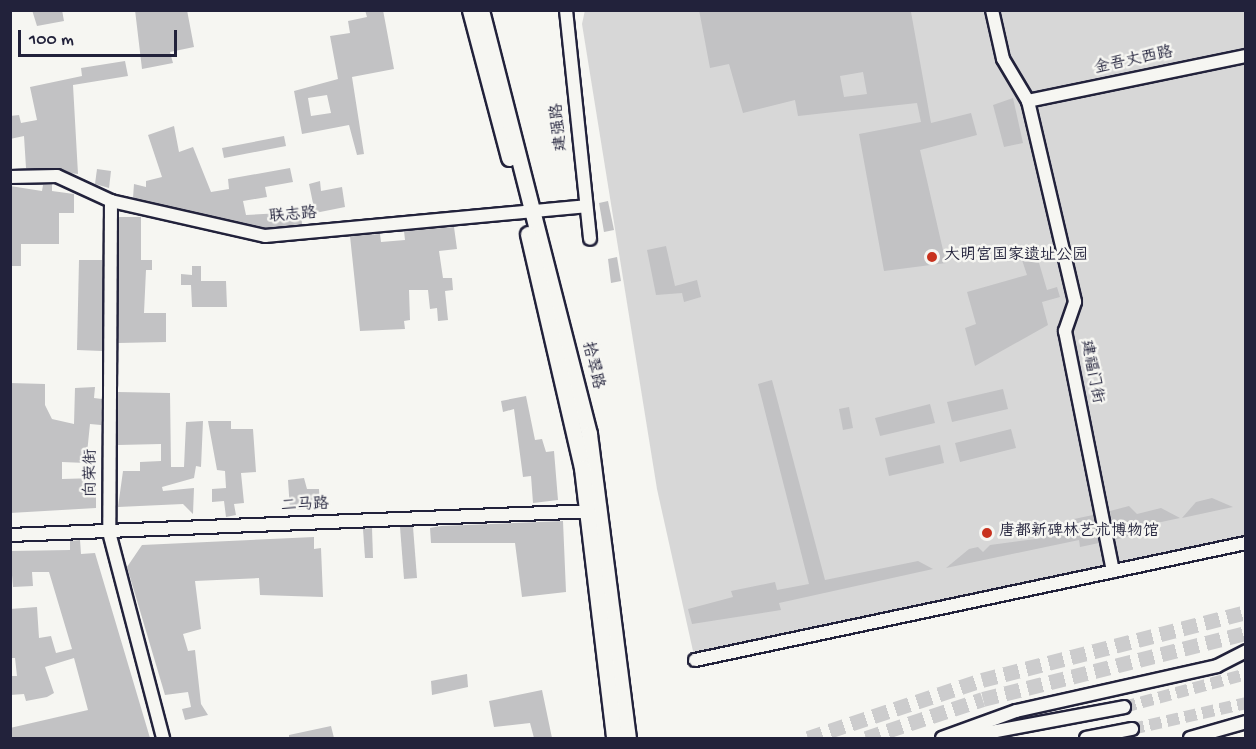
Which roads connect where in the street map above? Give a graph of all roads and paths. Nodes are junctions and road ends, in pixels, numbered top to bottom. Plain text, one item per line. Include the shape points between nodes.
1 (470, 10) edge
2 (481, 10) edge
3 (566, 10) edge
4 (992, 10) edge
5 (1245, 56) edge
6 (1028, 101) junction
7 (10, 177) edge
8 (111, 201) junction
9 (586, 206) junction
10 (527, 212) junction
11 (590, 239) dead end
12 (595, 511) junction
13 (109, 532) junction
14 (10, 535) edge
15 (1245, 543) edge
16 (1113, 571) junction
17 (1245, 651) edge
18 (695, 660) dead end
19 (1125, 707) tunnel mouth
20 (1245, 722) edge
21 (1132, 729) tunnel mouth
22 (163, 738) edge
23 (614, 738) edge
24 (628, 738) edge
25 (942, 738) edge
26 (959, 738) edge
27 (1086, 738) edge
28 (1190, 738) edge

1 - 10 main road, 拾翠路
2 - 10 main road, 拾翠路
3 - 9 street, 建强路
4 - 6 street, 建福门街 via 1002,59
5 - 6 street, 金吾丈西路
6 - 16 street, 建福门街 via 1075,302 1065,332
7 - 8 street, 联志路 via 57,176
8 - 10 street, 联志路 via 265,236
8 - 13 street, 向荣街
9 - 10 street, 联志路
9 - 11 street, 建强路
10 - 12 main road, 拾翠路
12 - 13 street, 二马路
12 - 23 main road, 拾翠路
12 - 24 main road, 拾翠路
13 - 14 street, 二马路
13 - 22 street, 向荣街
15 - 16 street
16 - 18 street
17 - 25 street via 1217,666 1016,711
19 - 26 street
20 - 28 street
21 - 27 street

